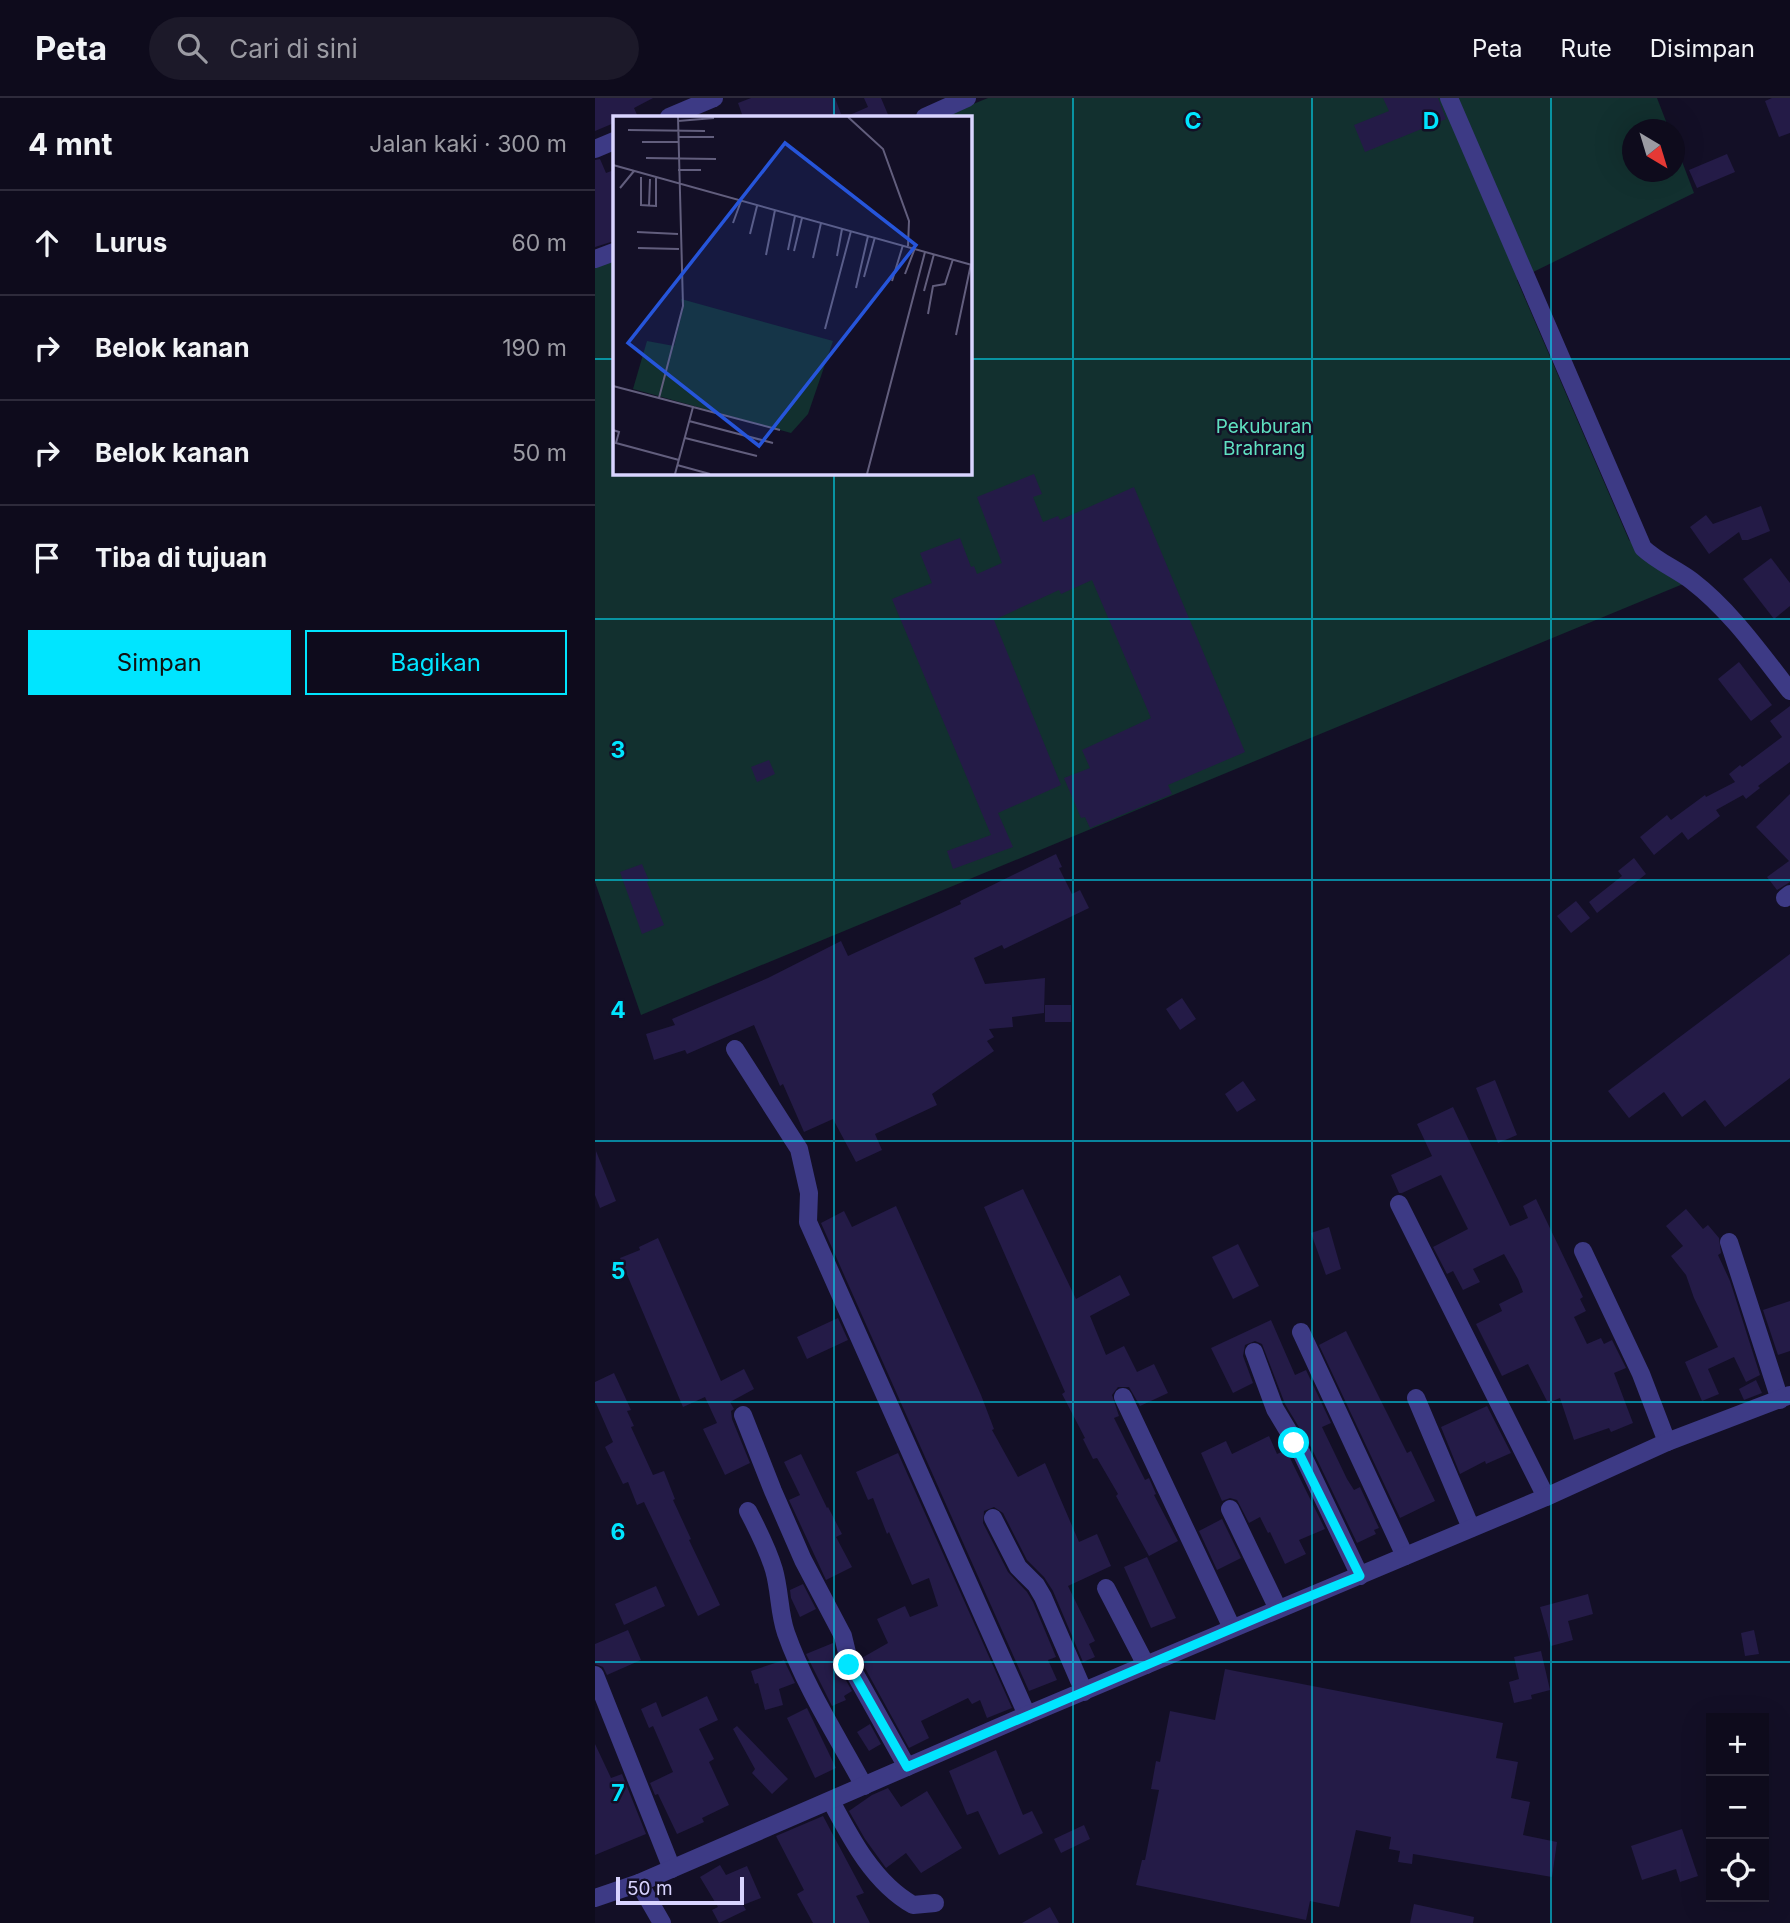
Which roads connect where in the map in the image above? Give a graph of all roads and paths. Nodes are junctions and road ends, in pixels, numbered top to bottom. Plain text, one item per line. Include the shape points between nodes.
1 (714, 98) edge
2 (967, 98) edge
3 (1449, 98) edge
4 (671, 116) edge
5 (927, 116) edge
6 (613, 141) edge
7 (595, 149) edge
8 (613, 252) edge
9 (595, 259) edge
10 (1790, 691) edge
11 (735, 1049) dead end
12 (1399, 1204) dead end
13 (1729, 1242) dead end
14 (1583, 1251) dead end
15 (1301, 1332) dead end
16 (1254, 1352) dead end
17 (1123, 1397) dead end
18 (1785, 1397) edge
19 (1416, 1398) dead end
20 (743, 1415) dead end
21 (1667, 1442) junction
22 (1546, 1497) junction
23 (1230, 1509) dead end
24 (748, 1511) dead end
25 (993, 1518) dead end
26 (1471, 1528) junction
27 (1405, 1556) junction
28 (1360, 1576) junction
29 (1106, 1588) dead end
30 (1278, 1609) junction
31 (1232, 1628) junction
32 (1146, 1665) junction
33 (595, 1675) edge
34 (1084, 1692) junction
35 (1027, 1715) junction
36 (907, 1767) junction
37 (864, 1786) junction
38 (831, 1801) junction
39 (672, 1869) junction
40 (639, 1883) junction
41 (595, 1898) edge
42 (936, 1903) dead end
43 (662, 1923) edge

1 - 4 street
2 - 5 street
3 - 10 street via 1643,548 1692,581 1733,619
6 - 7 street
8 - 9 street
11 - 35 street via 799,1149 809,1193 808,1222
12 - 22 street
13 - 18 street
14 - 21 street
15 - 27 street
16 - 28 street via 1275,1409
17 - 31 street
18 - 21 street
19 - 26 street
20 - 36 street via 803,1559 843,1636 849,1665
21 - 22 street
22 - 26 street
23 - 30 street
24 - 37 street via 775,1572 794,1654
25 - 34 street via 1018,1567 1044,1597
26 - 27 street
27 - 28 street
28 - 30 street
29 - 32 street
30 - 31 street
31 - 32 street
32 - 34 street
33 - 39 street
34 - 35 street
35 - 36 street
36 - 37 street
37 - 38 street
38 - 39 street
38 - 42 street via 853,1844 891,1889 913,1905
39 - 40 street
40 - 41 street
40 - 43 street

